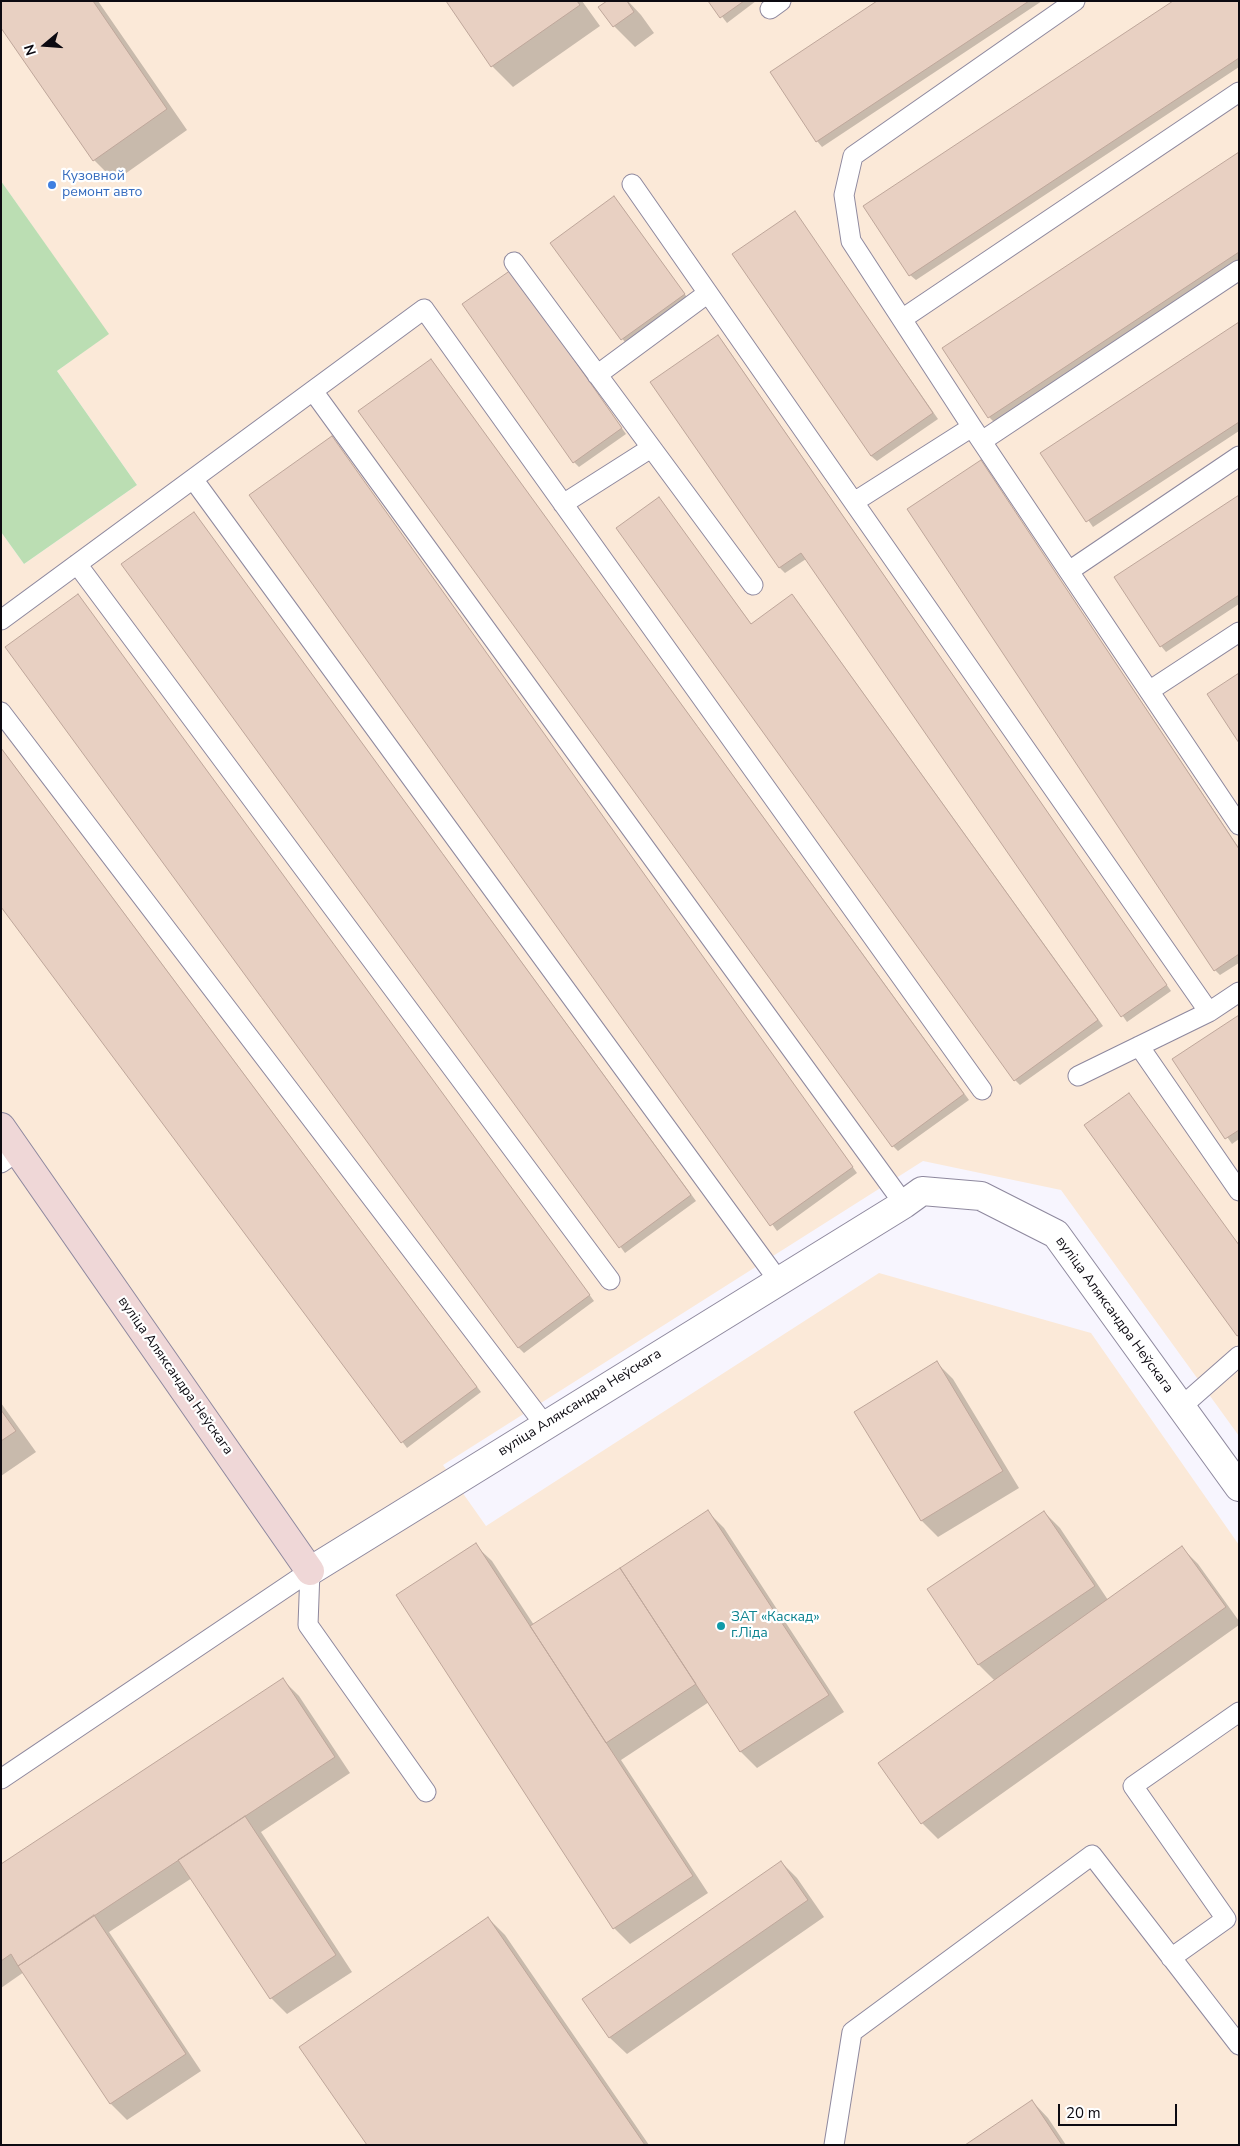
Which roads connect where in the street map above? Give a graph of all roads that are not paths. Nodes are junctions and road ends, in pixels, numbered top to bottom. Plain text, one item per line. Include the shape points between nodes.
1 (1074, 1) edge
2 (1239, 92) edge
3 (632, 184) dead end
4 (514, 262) dead end
5 (1239, 270) edge
6 (708, 293) junction
7 (902, 320) junction
8 (598, 375) junction
9 (313, 391) junction
10 (977, 434) junction
11 (651, 448) junction
12 (1239, 456) edge
13 (193, 479) junction
14 (854, 502) junction
15 (563, 504) junction
16 (77, 564) junction
17 (1069, 571) junction
18 (753, 585) dead end
19 (1, 620) edge
20 (1239, 632) edge
21 (1149, 691) junction
22 (1, 712) edge
23 (1237, 818) edge
24 (1239, 992) edge
25 (1209, 1012) junction
26 (1140, 1046) junction
27 (1078, 1076) dead end
28 (982, 1090) dead end
29 (1, 1127) edge
30 (10, 1157) edge
31 (1236, 1182) edge
32 (904, 1204) junction
33 (610, 1280) dead end
34 (778, 1280) junction
35 (1239, 1356) edge
36 (1181, 1407) junction
37 (545, 1425) junction
38 (1239, 1488) edge
39 (310, 1571) junction
40 (1239, 1712) edge
41 (1, 1778) edge
42 (426, 1792) dead end
43 (1171, 1958) junction
44 (1239, 2045) edge
45 (834, 2145) edge

1 - 7 lane via 853,156 844,195 851,241
2 - 7 lane
3 - 6 lane
4 - 8 lane
5 - 10 lane
6 - 8 lane
6 - 14 lane
7 - 10 lane
8 - 11 lane
9 - 13 lane
9 - 15 lane via 424,309
9 - 32 lane
10 - 14 lane
10 - 17 lane
11 - 15 lane
11 - 18 lane
12 - 17 lane
13 - 16 lane
13 - 34 lane
14 - 25 lane
15 - 28 lane
16 - 19 lane
16 - 33 lane
17 - 21 lane
20 - 21 lane
21 - 23 lane
22 - 37 lane
24 - 25 lane
25 - 26 lane
26 - 27 lane
26 - 31 lane
29 - 30 street, вуліца Аляксандра Неўскага
30 - 39 street, вуліца Аляксандра Неўскага
32 - 34 street, вуліца Аляксандра Неўскага
32 - 36 street, вуліца Аляксандра Неўскага via 922,1191 981,1196 1056,1234
34 - 37 street, вуліца Аляксандра Неўскага
35 - 36 lane
36 - 38 street, вуліца Аляксандра Неўскага
37 - 39 street, вуліца Аляксандра Неўскага
39 - 41 lane
39 - 42 lane via 308,1625
40 - 43 lane via 1133,1786 1226,1919
43 - 44 lane
43 - 45 lane via 1092,1855 852,2032

